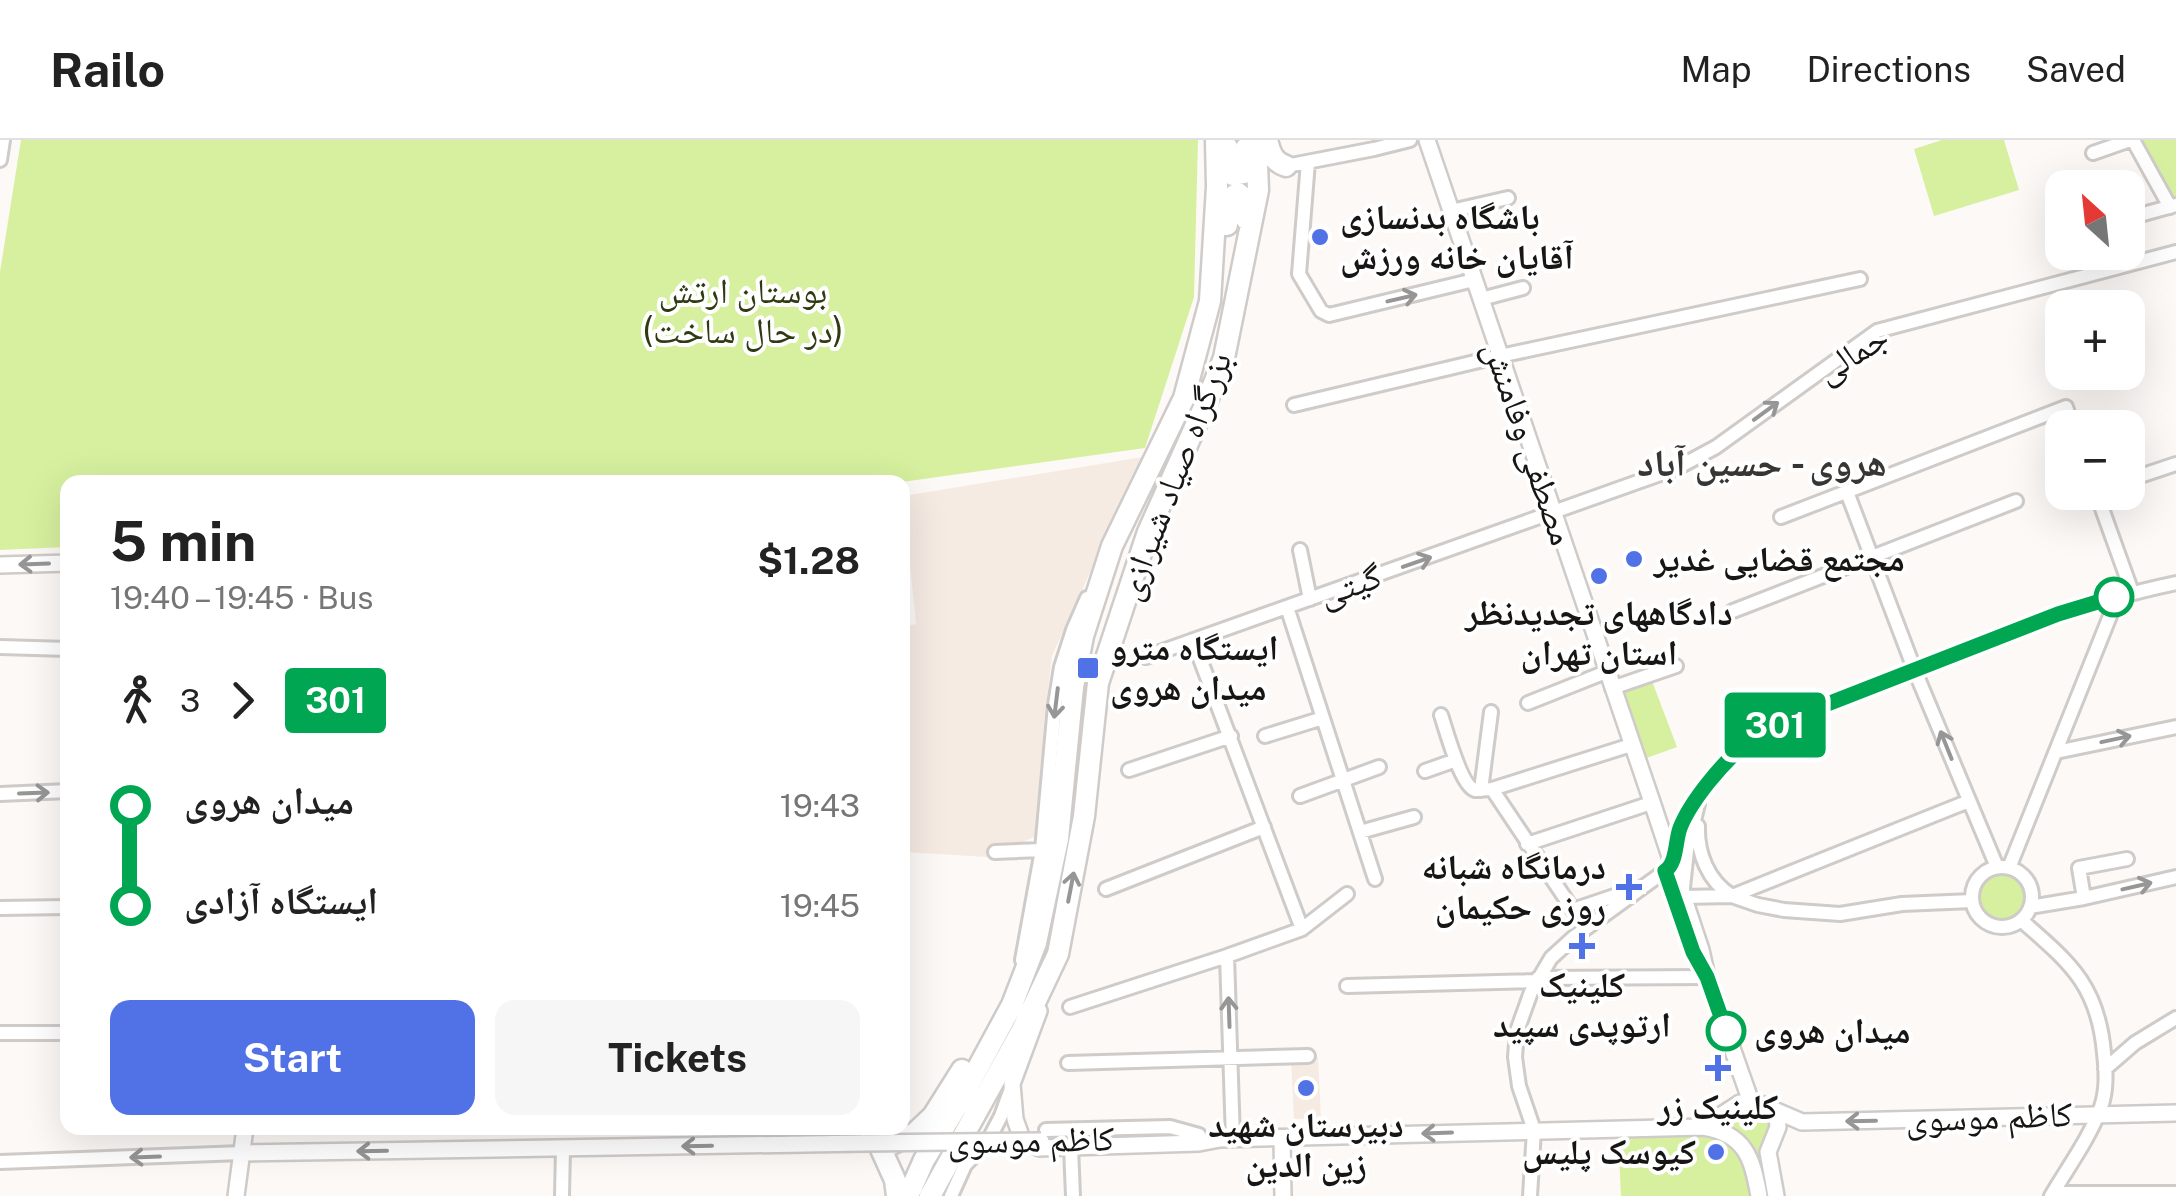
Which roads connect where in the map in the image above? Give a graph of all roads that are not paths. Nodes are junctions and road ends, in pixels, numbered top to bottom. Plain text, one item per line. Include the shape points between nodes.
1 (4, 140) edge
2 (1216, 140) edge
3 (1227, 140) edge
4 (1245, 140) edge
5 (1256, 140) edge
6 (1268, 140) edge
7 (1410, 140) edge
8 (1427, 140) edge
9 (2132, 140) edge
10 (1373, 145) edge
11 (2093, 153) dead end
12 (0, 160) edge
13 (1308, 162) junction
14 (1286, 166) joint
15 (1508, 198) dead end
16 (2173, 206) edge
17 (1451, 211) junction
18 (2145, 214) edge
19 (2176, 252) edge
20 (1860, 279) dead end
21 (1241, 280) junction
22 (1474, 280) junction
23 (1522, 288) dead end
24 (1481, 299) junction
25 (1210, 301) junction
26 (1500, 356) junction
27 (1294, 405) dead end
28 (2045, 415) edge
29 (2176, 464) edge
30 (2145, 474) edge
31 (1847, 492) junction
32 (2016, 501) dead end
33 (2101, 510) edge
34 (1553, 514) junction
35 (1781, 517) dead end
36 (1112, 546) junction
37 (1300, 550) dead end
38 (1872, 557) junction
39 (60, 564) edge
40 (0, 565) edge
41 (2176, 583) edge
42 (2125, 594) junction
43 (1310, 599) junction
44 (1287, 607) junction
45 (1733, 611) dead end
46 (1193, 640) junction
47 (0, 647) edge
48 (60, 648) edge
49 (1146, 657) dead end
50 (1676, 666) dead end
51 (1916, 670) junction
52 (1609, 680) junction
53 (1528, 703) dead end
54 (1491, 712) dead end
55 (1441, 715) dead end
56 (1323, 718) junction
57 (2176, 726) edge
58 (1231, 736) junction
59 (1265, 736) dead end
60 (1631, 745) junction
61 (2056, 752) junction
62 (1456, 760) junction
63 (1380, 767) dead end
64 (1129, 770) dead end
65 (1424, 771) dead end
66 (1343, 781) junction
67 (1487, 790) junction
68 (60, 792) edge
69 (0, 794) edge
70 (1700, 795) junction
71 (1300, 796) dead end
72 (1969, 801) junction
73 (1645, 804) junction
74 (1414, 817) dead end
75 (1264, 828) junction
76 (1360, 832) junction
77 (1527, 844) junction
78 (1042, 850) junction
79 (995, 852) dead end
80 (2127, 858) dead end
81 (1670, 863) junction
82 (2003, 868) junction
83 (2176, 877) edge
84 (1375, 879) dead end
85 (1648, 884) junction
86 (1106, 889) dead end
87 (1346, 894) dead end
88 (1732, 896) junction
89 (1682, 897) junction
90 (2084, 898) junction
91 (1972, 900) junction
92 (60, 907) edge
93 (2030, 907) junction
94 (0, 908) edge
95 (1573, 910) junction
96 (2020, 920) junction
97 (1302, 928) junction
98 (1574, 937) junction
99 (1058, 954) junction
100 (1227, 956) junction
101 (1022, 977) junction
102 (1707, 977) junction
103 (1537, 979) junction
104 (1347, 986) dead end
105 (1012, 1004) junction
106 (1070, 1007) dead end
107 (2176, 1018) edge
108 (0, 1033) edge
109 (60, 1034) edge
110 (1308, 1056) dead end
111 (1230, 1058) junction
112 (1068, 1064) dead end
113 (2105, 1069) junction
114 (1012, 1084) junction
115 (1751, 1102) junction
116 (1730, 1109) junction
117 (1772, 1109) junction
118 (2176, 1113) edge
119 (2098, 1114) junction
120 (1703, 1127) junction
121 (1534, 1130) junction
122 (1726, 1134) junction
123 (245, 1135) edge
124 (1282, 1138) junction
125 (1226, 1139) junction
126 (1042, 1140) junction
127 (1072, 1147) junction
128 (242, 1153) junction
129 (562, 1156) junction
130 (0, 1162) edge
131 (2175, 1193) edge
132 (2052, 1195) edge
133 (236, 1196) edge
134 (562, 1196) edge
135 (898, 1196) edge
136 (908, 1196) edge
137 (930, 1196) edge
138 (951, 1196) edge
139 (1073, 1196) edge
140 (1283, 1196) edge
141 (1530, 1196) edge
142 (1760, 1196) edge
143 (1776, 1196) edge

1 - 12 street
2 - 25 highway, بزرگراه صیاد شیرازی
3 - 4 highway via 1230,170 1240,175 1247,165
5 - 21 highway, بزرگراه صیاد شیرازی via 1258,190
6 - 14 highway via 1272,157
7 - 10 street
8 - 17 main road, مصطفی وفامنش
9 - 11 street
9 - 16 street
10 - 13 street
13 - 14 street
13 -> 22 street via 1299,274 1321,312
15 - 17 street
16 - 18 street
17 - 22 main road, مصطفی وفامنش
34 -> 19 street, جمالی via 1716,447 1877,331
20 - 26 street
21 - 25 highway via 1246,205 1238,193 1228,202 1223,268
99 -> 21 highway, بزرگراه صیاد شیرازی via 1084,816 1098,683 1148,532 1224,358
22 - 24 main road, مصطفی وفامنش
23 - 24 street
24 - 26 main road, مصطفی وفامنش
25 - 36 highway, بزرگراه صیاد شیرازی via 1184,398
26 - 27 street
26 - 34 main road, مصطفی وفامنش
28 - 31 street
29 - 30 street
31 - 35 street
31 - 38 street
32 - 38 street
33 - 42 street
43 -> 34 street, گیتی
34 - 52 main road, مصطفی وفامنش
36 -> 78 street via 1061,668
36 - 101 highway, بزرگراه صیاد شیرازی via 1083,636 1058,838 1036,943
37 - 43 street
38 - 45 street
38 - 51 street
39 -> 40 main road
41 - 42 street
42 - 51 street
42 - 61 street
43 - 44 street, گیتی
44 - 46 street, گیتی
44 - 56 street
46 - 49 street, گیتی
46 - 58 street
47 - 48 street
50 - 52 street
51 - 70 street via 1767,729
72 -> 51 street
52 - 53 street
52 - 60 main road, مصطفی وفامنش
54 - 67 street
55 - 62 street
56 - 59 street
56 - 66 street
61 -> 57 street
58 - 64 street
58 - 75 street
60 - 67 street
60 - 73 main road, مصطفی وفامنش
60 - 81 main road, مصطفی وفامنش
61 - 82 street
62 - 65 street
62 - 67 street via 1470,787
63 - 66 street
66 - 71 street
66 - 76 street
67 - 77 street
69 -> 68 street
70 - 81 street
70 - 88 street via 1702,859
70 - 89 street
72 - 82 street
72 - 88 street
73 - 77 street
73 - 81 main road, مصطفی وفامنش
74 - 76 street
75 - 86 street
75 - 97 street
76 - 84 street
77 - 95 street
78 - 79 street
78 - 101 street
80 - 90 street via 2078,868
81 - 85 street
81 - 89 main road, مصطفی وفامنش
81 - 102 main road, مصطفی وفامنش via 1693,952
82 - 91 street via 1980,876
82 - 93 street via 2026,878
90 -> 83 street
85 - 95 street
85 - 98 street
87 - 97 street
88 - 89 street
88 - 91 street via 1814,914
89 - 102 main road, مصطفی وفامنش
90 - 93 street
91 - 96 street via 1988,923
92 - 94 street
93 - 96 street
95 - 98 street
96 - 113 street via 2089,992
97 - 100 street
98 - 103 street
99 - 114 main road
99 - 137 highway, بزرگراه صیاد شیرازی
100 - 106 street
111 -> 100 street
101 - 105 highway, بزرگراه صیاد شیرازی
102 - 103 street
102 - 115 main road, مصطفی وفامنش
103 - 104 street
103 - 121 street via 1517,1031 1515,1057
105 - 135 highway via 933,1116 882,1149
105 - 136 highway, بزرگراه صیاد شیرازی
107 - 113 street
108 - 109 street
110 - 111 street
111 - 112 street
111 - 125 street
113 - 119 street
114 - 126 main road via 1022,1139
114 - 138 street via 988,1141 965,1165
115 - 116 main road
115 - 117 main road
116 - 120 main road
116 - 122 main road
119 -> 117 main road, کاظم موسوی via 1802,1122
117 - 143 main road via 1778,1128 1768,1152
118 - 119 main road, کاظم موسوی
119 - 132 street
120 - 121 main road, کاظم موسوی
120 - 122 main road
121 -> 124 main road, کاظم موسوی
121 - 141 street
122 - 142 main road via 1748,1151
123 - 128 main road
124 - 125 main road, کاظم موسوی
124 - 140 main road
125 - 126 main road, کاظم موسوی
125 - 127 main road, کاظم موسوی
126 - 127 main road, کاظم موسوی
126 -> 129 main road, کاظم موسوی, bridge
127 - 139 street
129 -> 128 main road, کاظم موسوی
128 -> 130 street
128 - 133 main road
129 - 134 street
131 - 132 street

